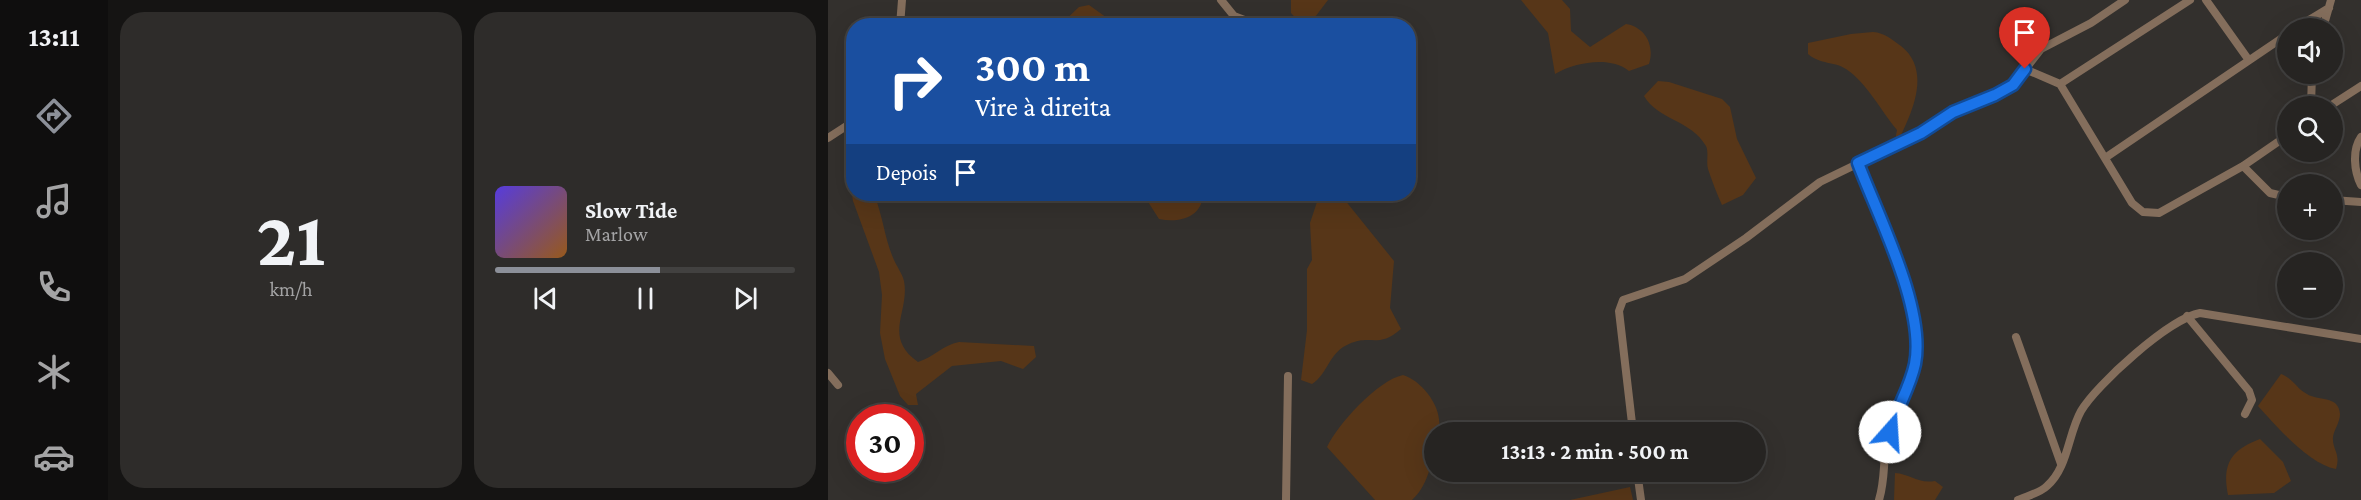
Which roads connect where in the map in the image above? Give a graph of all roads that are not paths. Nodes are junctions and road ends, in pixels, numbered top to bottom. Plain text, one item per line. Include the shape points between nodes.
1 (902, 0) edge
2 (1221, 0) edge
3 (2126, 0) edge
4 (2190, 0) edge
5 (2206, 0) edge
6 (2330, 4) edge
7 (901, 18) edge
8 (1239, 18) edge
9 (2310, 18) edge
10 (2277, 41) edge
11 (2248, 59) junction
12 (2025, 69) junction
13 (2060, 84) junction
14 (2361, 86) edge
15 (2343, 98) edge
16 (846, 126) edge
17 (2361, 137) edge
18 (828, 138) edge
19 (2277, 143) edge
20 (2105, 158) junction
21 (1858, 163) junction
22 (2243, 166) junction
23 (2361, 185) edge
24 (2277, 194) edge
25 (2343, 201) edge
26 (2361, 202) edge
27 (2187, 316) junction
28 (2016, 337) dead end
29 (2361, 339) edge
30 (828, 373) edge
31 (1288, 376) dead end
32 (838, 385) dead end
33 (2246, 414) dead end
34 (1632, 422) edge
35 (2061, 464) junction
36 (1639, 482) edge
37 (1286, 500) edge
38 (1641, 500) edge
39 (1879, 500) edge
40 (2018, 500) edge

1 - 7 street
2 - 8 street
3 - 12 street via 2041,49
4 - 13 street
5 - 11 street
6 - 9 street
10 - 11 street
11 - 20 street
12 - 13 street
12 - 21 street via 2013,85
13 - 20 street
14 - 15 street
16 - 18 street
17 - 23 street via 2355,157
19 - 22 street
20 - 22 street via 2132,203 2150,214 2159,213
21 - 34 street via 1805,192 1685,279 1628,297 1620,304
21 - 39 street via 1907,295 1917,333 1912,376 1886,446 1885,478
22 - 24 street via 2270,193
25 - 26 street
27 - 29 street via 2200,313
27 - 33 street via 2249,391 2252,400
27 - 35 street via 2122,367 2089,400
28 - 35 street
30 - 32 street
31 - 37 street
35 - 40 street via 2047,486
36 - 38 street

